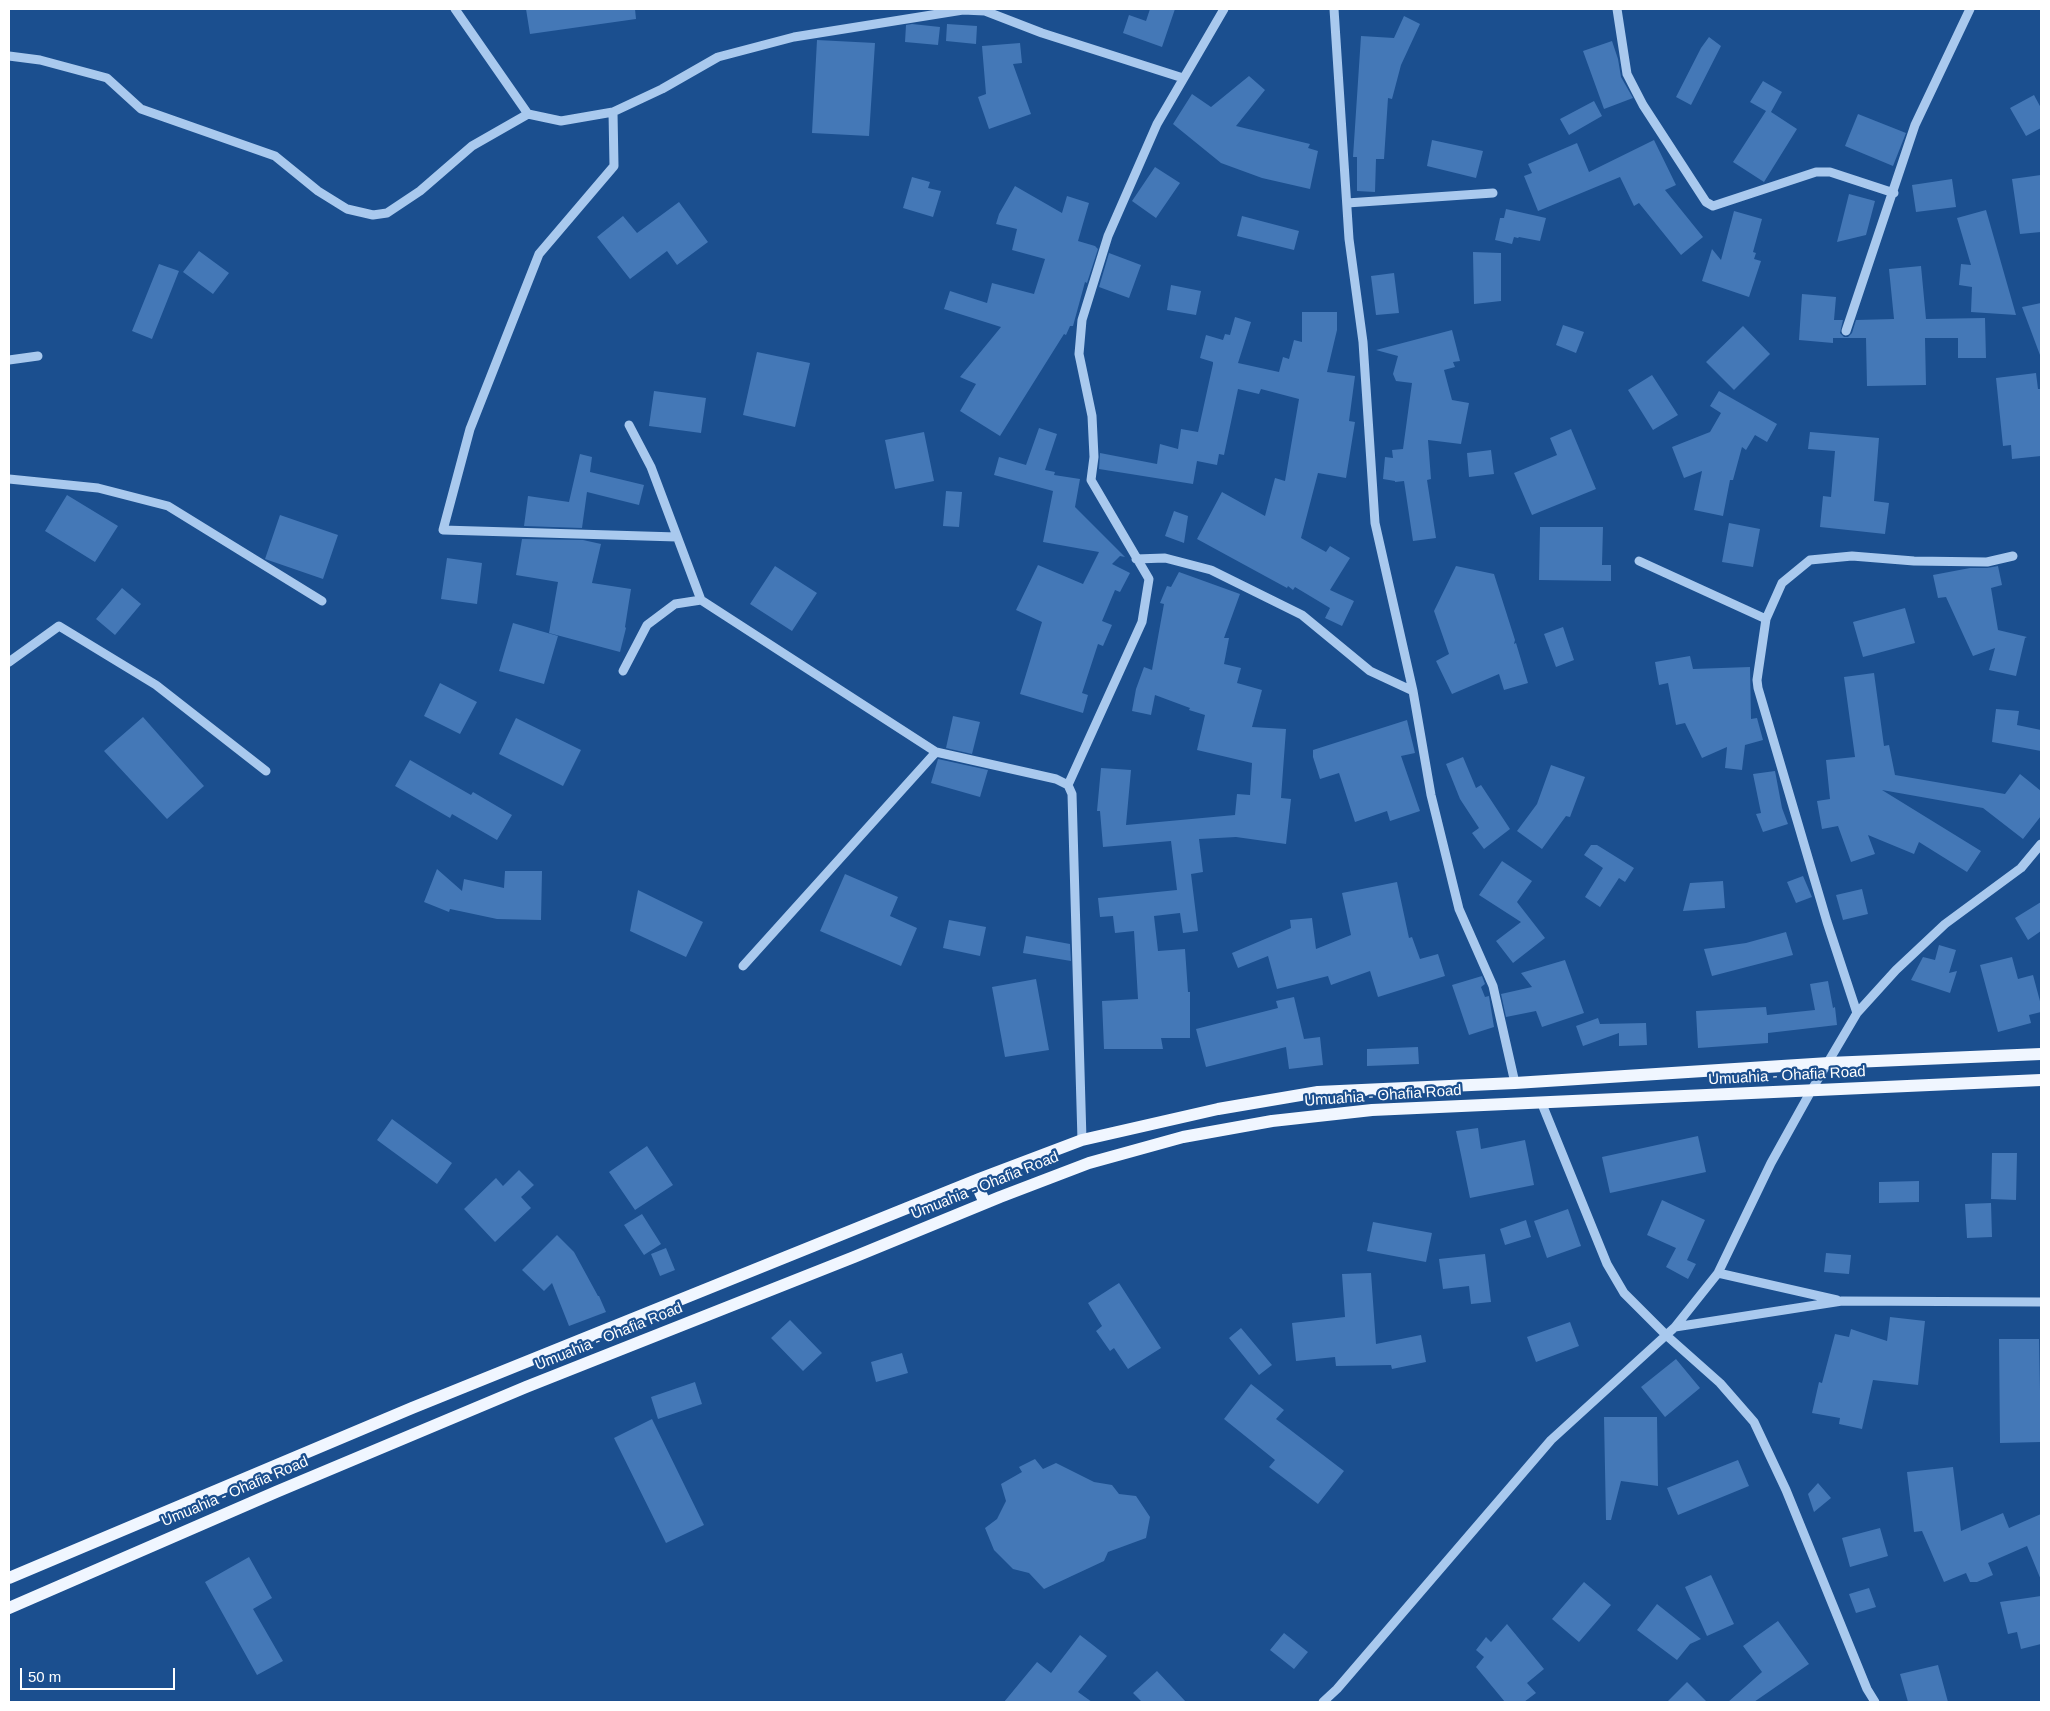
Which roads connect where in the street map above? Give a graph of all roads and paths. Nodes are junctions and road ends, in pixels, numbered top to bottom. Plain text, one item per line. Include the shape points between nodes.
1 (455, 9) edge
2 (1224, 9) edge
3 (1334, 9) edge
4 (1617, 9) edge
5 (1970, 9) edge
6 (9, 56) edge
7 (1183, 78) junction
8 (613, 112) junction
9 (528, 114) junction
10 (1493, 193) dead end
11 (1894, 194) junction
12 (1346, 203) junction
13 (1846, 331) dead end
14 (38, 356) dead end
15 (9, 360) edge
16 (628, 425) dead end
17 (9, 479) edge
18 (677, 537) junction
19 (2014, 556) dead end
20 (1136, 559) junction
21 (1639, 562) dead end
22 (701, 600) junction
23 (322, 601) dead end
24 (1766, 620) junction
25 (9, 662) edge
26 (622, 671) dead end
27 (1413, 691) junction
28 (936, 752) junction
29 (266, 771) dead end
30 (1068, 785) junction
31 (2041, 844) edge
32 (743, 966) dead end
33 (1857, 1013) junction
34 (2041, 1054) edge
35 (1829, 1063) junction
36 (2041, 1080) edge
37 (1515, 1083) junction
38 (1811, 1091) junction
39 (1542, 1104) junction
40 (1082, 1140) junction
41 (975, 1181) junction
42 (985, 1202) junction
43 (1718, 1273) junction
44 (1842, 1301) junction
45 (2041, 1302) edge
46 (1675, 1327) junction
47 (1666, 1335) junction
48 (9, 1578) edge
49 (9, 1608) edge
50 (1323, 1702) edge
51 (1875, 1702) edge

1 - 9 street
2 - 7 street
3 - 12 street
4 - 11 street via 1627,74 1643,105 1706,202 1713,206 1816,172 1830,172
5 - 11 street via 1915,125
6 - 9 street via 40,60 107,78 141,109 275,156 318,191 347,209 373,215 387,212 420,191 472,146
7 - 8 street via 1042,33 985,11 963,10 794,37 718,57
7 - 20 street via 1157,124 1108,236 1082,320 1079,354 1092,416 1094,457 1091,480
8 - 9 street via 561,121
8 - 18 street via 614,166 539,254 470,429 443,530
10 - 12 street
11 - 13 street
12 - 27 street via 1363,342 1374,523
14 - 15 street
16 - 18 street via 651,467
17 - 23 street via 98,488 168,506
18 - 22 street
19 - 24 street via 1987,562 1852,556 1810,560 1782,583
20 - 27 street via 1165,558 1211,570 1302,615 1370,670
20 - 30 street via 1149,579 1142,622
21 - 24 street
22 - 26 street via 675,604 647,624
22 - 28 street
24 - 33 street via 1758,688
25 - 29 street via 59,626 156,686
27 - 37 street via 1431,795 1459,909 1494,986
28 - 30 street via 1056,779
28 - 32 street
30 - 40 street via 1072,794
31 - 33 street via 2020,868 1945,924 1896,970
33 - 35 street
34 - 35 main road, Umuahia - Ohafia Road
35 - 37 main road, Umuahia - Ohafia Road
35 - 38 street
36 - 38 main road, Umuahia - Ohafia Road
37 - 40 main road, Umuahia - Ohafia Road via 1318,1092 1218,1108
38 - 39 main road, Umuahia - Ohafia Road
38 - 43 street via 1771,1163
39 - 42 main road, Umuahia - Ohafia Road via 1372,1110 1272,1120 1183,1137 1098,1161
39 - 47 street via 1607,1264 1624,1293
40 - 41 main road, Umuahia - Ohafia Road
41 - 42 main road
41 - 48 main road, Umuahia - Ohafia Road via 412,1408
42 - 49 main road, Umuahia - Ohafia Road via 517,1391
43 - 44 street
43 - 46 street
44 - 45 street
44 - 46 street
46 - 47 street
47 - 50 street via 1551,1440
47 - 51 street via 1720,1383 1754,1422

